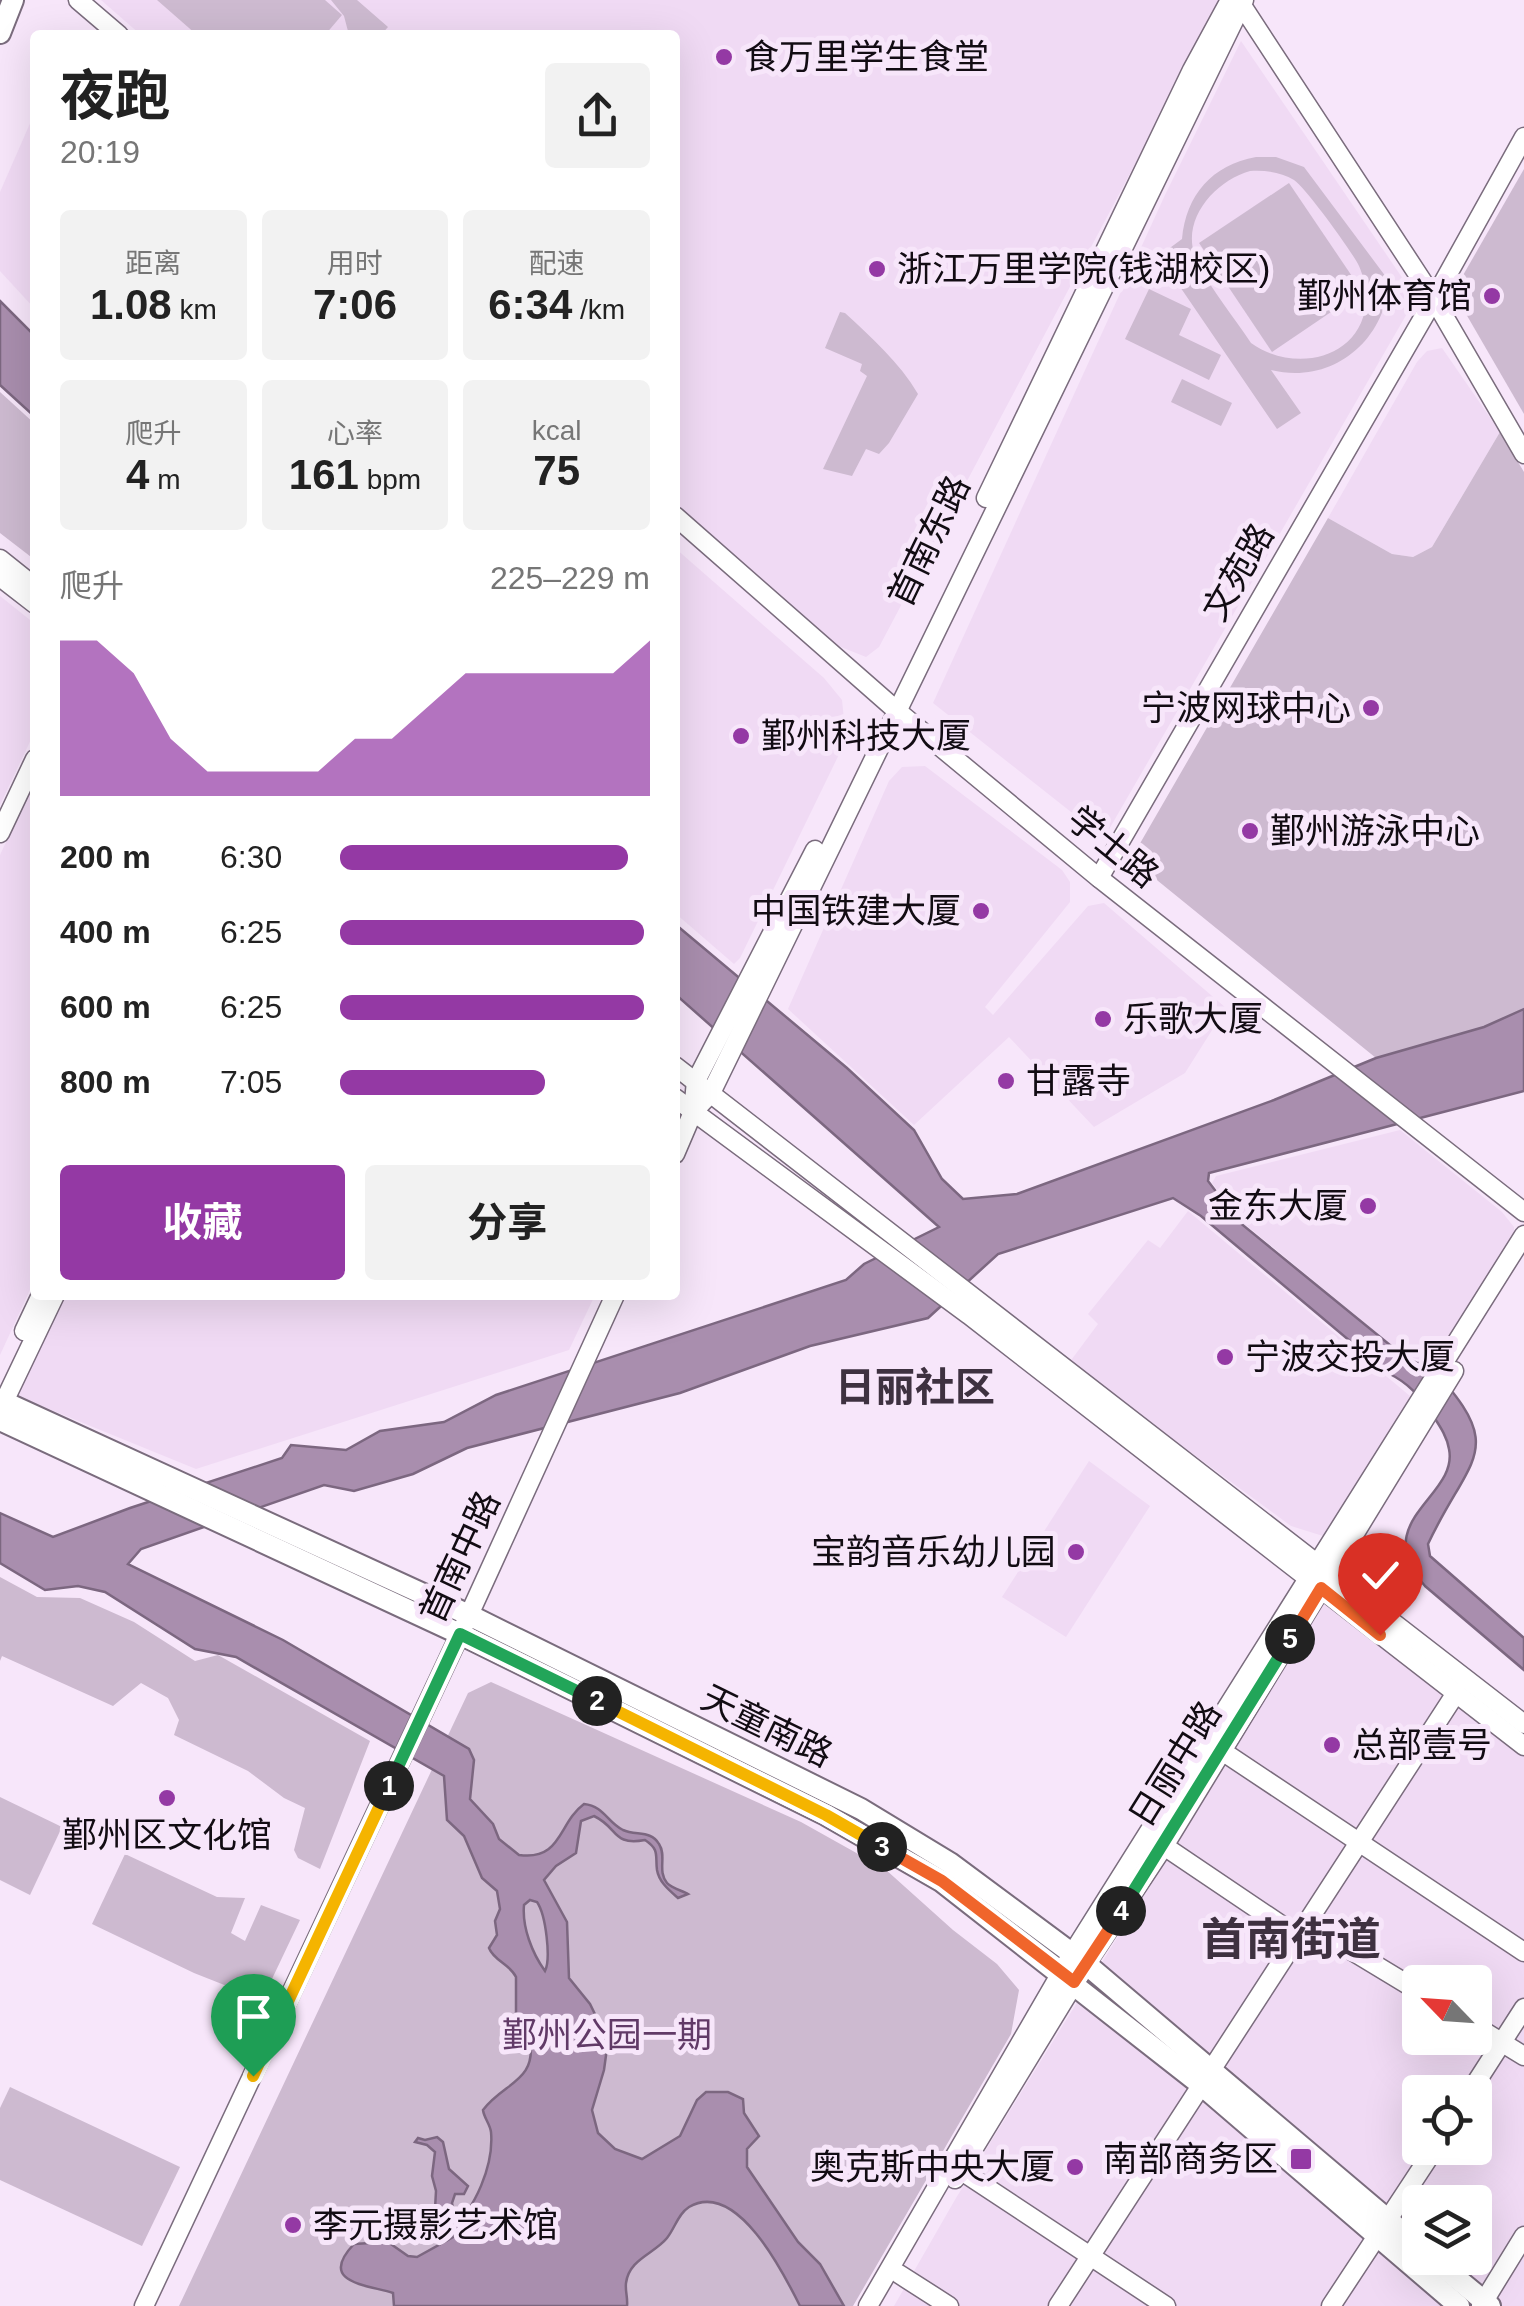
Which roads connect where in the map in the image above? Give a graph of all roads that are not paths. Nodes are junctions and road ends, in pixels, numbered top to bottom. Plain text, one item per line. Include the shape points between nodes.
1 (14, 0) edge
2 (78, 0) edge
3 (1238, 1) edge
4 (113, 30) edge
5 (0, 33) edge
6 (1524, 137) edge
7 (1434, 299) junction
8 (1524, 454) edge
9 (680, 520) edge
10 (0, 559) edge
11 (0, 577) edge
12 (30, 582) edge
13 (30, 600) edge
14 (891, 706) junction
15 (30, 769) edge
16 (0, 832) edge
17 (1098, 878) junction
18 (758, 978) junction
19 (680, 1070) edge
20 (704, 1087) junction
21 (680, 1102) edge
22 (693, 1112) junction
23 (680, 1142) edge
24 (1524, 1212) edge
25 (1524, 1235) edge
26 (1524, 1256) edge
27 (39, 1300) edge
28 (52, 1300) edge
29 (613, 1300) edge
30 (1451, 1364) junction
31 (1, 1403) edge
32 (1318, 1575) junction
33 (465, 1624) junction
34 (1456, 1693) junction
35 (1524, 1724) edge
36 (1524, 1746) edge
37 (1222, 1750) junction
38 (1358, 1844) junction
39 (1164, 1846) junction
40 (1301, 1929) junction
41 (1524, 1952) edge
42 (1073, 1968) junction
43 (1402, 1982) edge
44 (1524, 2008) edge
45 (1492, 2036) edge
46 (1502, 2042) junction
47 (1524, 2056) edge
48 (1481, 2075) edge
49 (1206, 2076) junction
50 (1423, 2165) edge
51 (960, 2170) junction
52 (1383, 2228) junction
53 (1524, 2236) edge
54 (1402, 2238) edge
55 (1090, 2256) junction
56 (900, 2274) junction
57 (1452, 2275) edge
58 (1485, 2304) edge
59 (144, 2306) edge
60 (868, 2306) edge
61 (882, 2306) edge
62 (949, 2306) edge
63 (1058, 2306) edge
64 (1166, 2306) edge
65 (1331, 2306) edge
66 (1458, 2306) edge

1 - 5 main road
2 - 4 main road
3 - 7 main road
3 - 14 main road, 首南东路 via 1192,70
6 - 7 main road, 文苑路
7 - 8 main road
7 - 17 main road, 文苑路
9 - 14 main road, 学士路
10 - 12 main road
11 - 13 main road
14 - 17 main road, 学士路
14 - 18 main road, 首南东路
15 - 16 main road
17 - 24 main road, 学士路
18 - 20 main road, 首南东路 via 714,1049
18 - 20 main road via 718,1074
19 - 20 main road
20 - 22 main road
20 - 32 main road
21 - 22 main road
22 - 23 main road
22 - 32 main road
25 - 30 main road
26 - 30 main road, 日丽中路
27 - 31 main road
28 - 31 main road
29 - 33 main road, 首南中路
30 - 32 main road, 日丽中路
31 - 33 main road, 天童南路
31 - 33 main road, 天童南路 via 176,1502
32 - 34 main road
32 - 35 main road
32 - 37 main road, 日丽中路
32 - 42 main road, 日丽中路
33 - 42 main road, 天童南路 via 861,1809 950,1863
33 - 59 main road, 首南中路
34 - 36 main road
34 - 38 main road
37 - 38 main road
37 - 39 main road, 日丽中路
38 - 40 main road
38 - 41 main road
39 - 40 main road
39 - 42 main road, 日丽中路
40 - 43 main road
40 - 49 main road
42 - 49 main road, 天童南路
42 - 51 main road, 日丽中路
42 - 60 main road, 日丽中路
44 - 46 main road
45 - 46 main road
46 - 47 main road
46 - 48 main road
49 - 52 main road, 天童南路
49 - 55 main road
50 - 52 main road
51 - 55 main road
51 - 56 main road, 日丽中路
52 - 54 main road, 天童南路
52 - 65 main road
52 - 66 main road, 天童南路
53 - 58 main road
55 - 63 main road
55 - 64 main road
56 - 61 main road, 日丽中路
56 - 62 main road
57 - 58 main road

